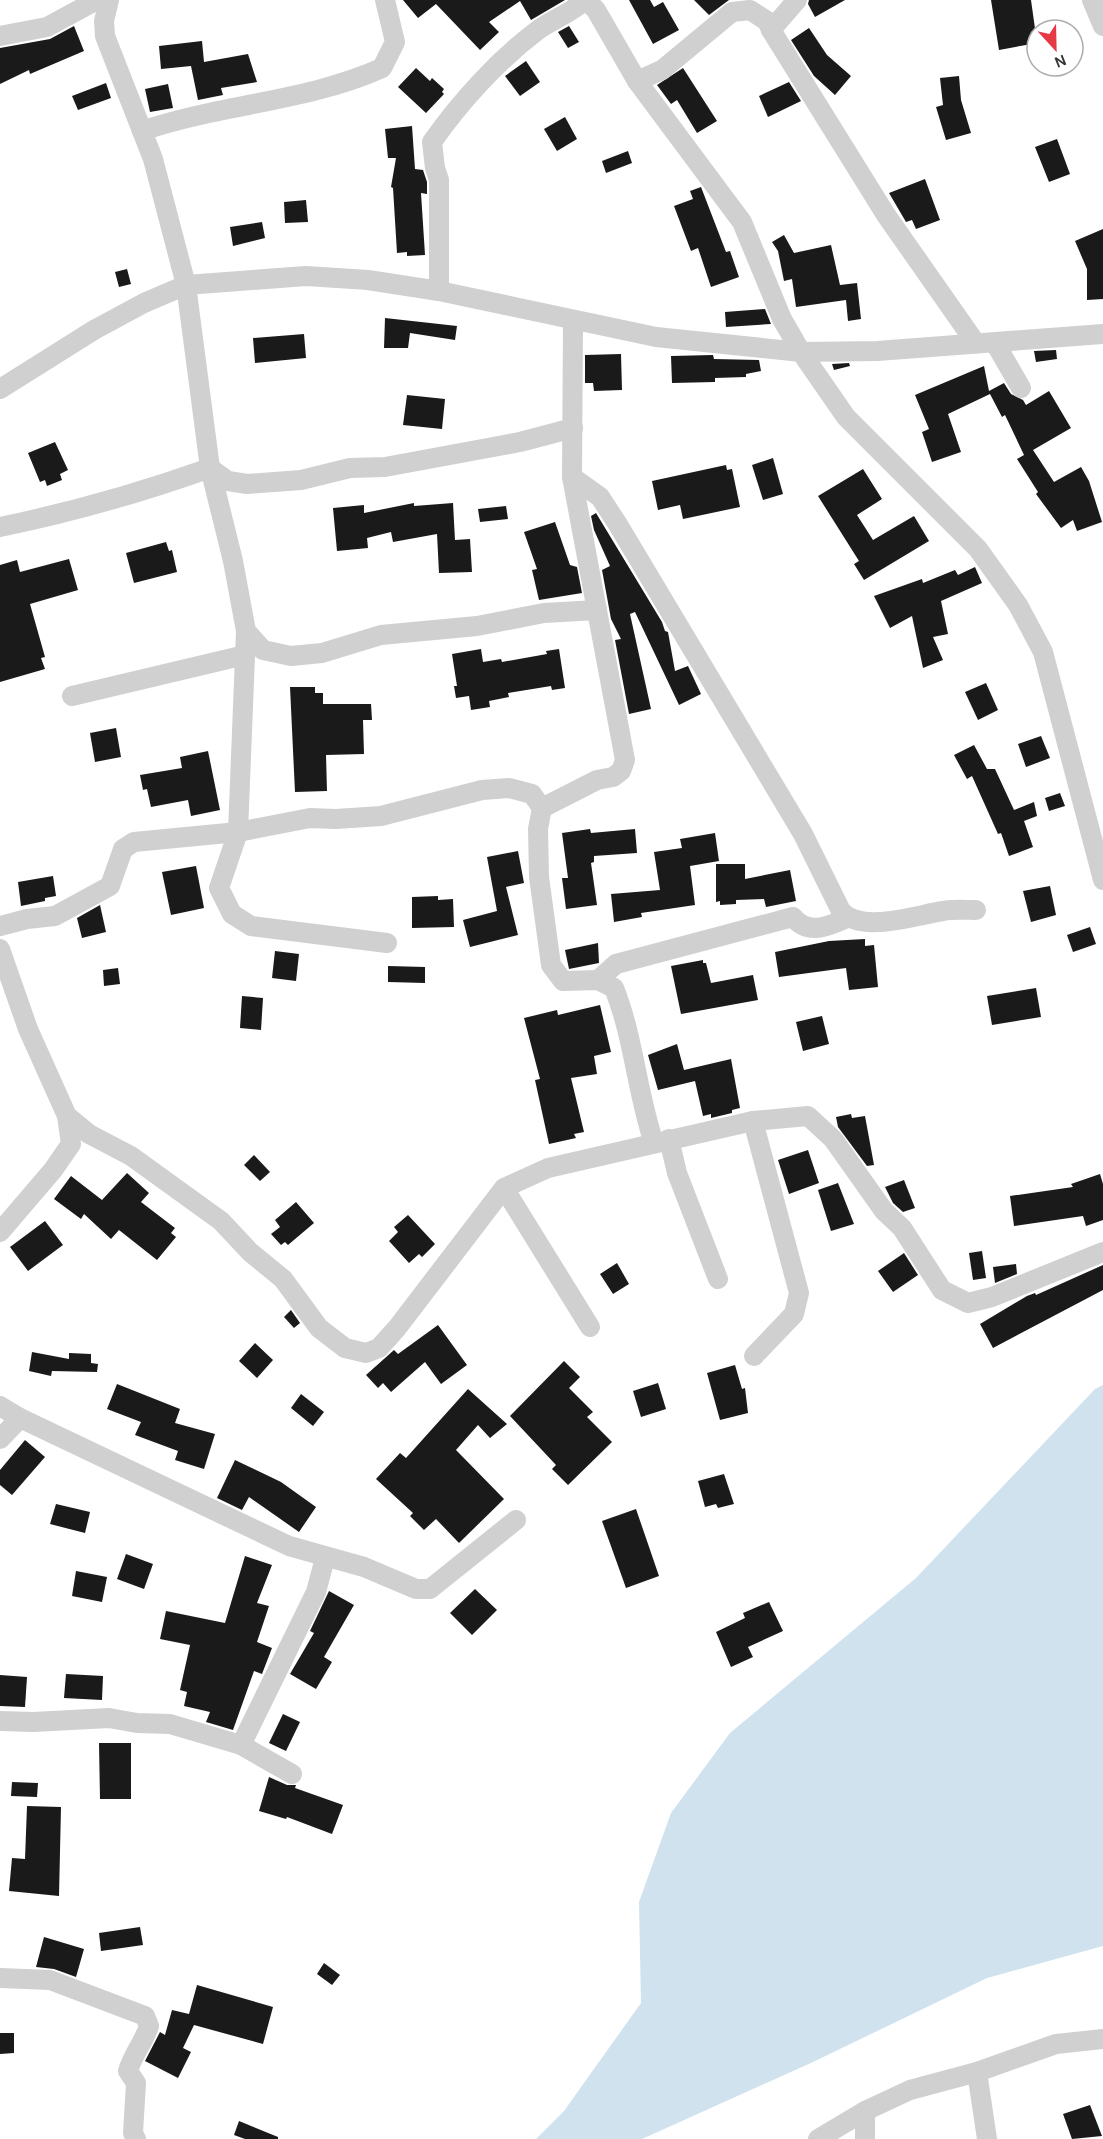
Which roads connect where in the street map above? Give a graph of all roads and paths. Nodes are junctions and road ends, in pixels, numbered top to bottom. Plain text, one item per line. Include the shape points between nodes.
1 (97, 0) edge
2 (109, 0) edge
3 (384, 0) edge
4 (586, 0) edge
5 (797, 0) edge
6 (1092, 0) edge
7 (1103, 26) edge
8 (771, 30) junction
9 (0, 36) edge
10 (637, 81) junction
11 (142, 131) junction
12 (186, 285) junction
13 (439, 291) junction
14 (573, 321) junction
15 (1103, 334) edge
16 (985, 342) junction
17 (801, 352) junction
18 (0, 388) edge
19 (1021, 388) dead end
20 (573, 428) junction
21 (210, 468) junction
22 (572, 477) junction
23 (0, 527) edge
24 (597, 610) junction
25 (246, 631) junction
26 (244, 655) junction
27 (72, 696) dead end
28 (542, 808) junction
29 (238, 832) junction
30 (1103, 880) edge
31 (976, 910) dead end
32 (847, 918) junction
33 (0, 926) edge
34 (387, 943) dead end
35 (1, 955) edge
36 (598, 980) junction
37 (67, 1116) junction
38 (753, 1121) junction
39 (662, 1141) junction
40 (504, 1188) junction
41 (0, 1232) edge
42 (1103, 1252) edge
43 (718, 1279) dead end
44 (590, 1327) dead end
45 (754, 1356) dead end
46 (0, 1406) edge
47 (20, 1418) junction
48 (0, 1438) edge
49 (516, 1520) dead end
50 (325, 1558) junction
51 (0, 1721) edge
52 (242, 1745) junction
53 (292, 1774) dead end
54 (0, 1978) edge
55 (1103, 2039) edge
56 (977, 2072) junction
57 (865, 2111) junction
58 (136, 2139) edge
59 (818, 2139) edge
60 (865, 2139) edge
61 (987, 2139) edge

1 - 9 street via 47,27
2 - 11 street via 105,36
3 - 11 street via 395,42 381,68 326,89 207,112
4 - 10 street via 596,10
4 - 13 street via 539,30 505,59 449,118 432,142 440,180
5 - 8 street
6 - 7 street
8 - 10 street via 766,21 750,10 732,12 662,70
8 - 16 street via 886,215
10 - 17 street via 742,222 782,319
11 - 12 street
12 - 13 street via 306,276
12 - 18 street via 94,330
12 - 21 street
13 - 14 street
14 - 17 street via 656,337
14 - 20 street
15 - 16 street
16 - 17 street via 877,351
16 - 19 street
17 - 30 street via 846,417 978,549 1018,605 1043,652
20 - 21 street via 520,442 385,467 350,468 301,480 228,481
20 - 22 street
21 - 23 street via 107,503
21 - 25 street
22 - 24 street
22 - 32 street via 600,497 617,523 803,834 832,897
24 - 25 street via 544,613 477,626 381,635 322,653 291,656 263,650
24 - 28 street via 625,760 621,771 613,777 597,780
25 - 26 street
26 - 27 street
26 - 29 street
28 - 29 street via 532,794 509,788 482,790 381,816 310,818
28 - 36 street via 538,829 539,877 551,965 563,981
29 - 33 street via 134,842 123,849 110,886 55,916
29 - 34 street via 219,888 232,914 251,926
31 - 32 street via 871,922
32 - 36 street via 808,928 793,917 720,935 616,964
35 - 37 street via 28,1029
36 - 39 street via 614,988 622,1008 644,1114
37 - 40 street via 89,1134 131,1156 221,1221 250,1252 284,1279 319,1328 345,1348 359,1353 379,1348 397,1328
37 - 41 street via 71,1144
38 - 39 street
38 - 42 street via 808,1116 833,1139 884,1211 902,1228 942,1290 968,1303
38 - 45 street via 799,1293 794,1314
39 - 40 street via 548,1168
39 - 43 street
40 - 44 street
46 - 47 street
47 - 48 street
47 - 50 street via 289,1546
49 - 50 street via 430,1589 416,1589 364,1567
50 - 52 street via 316,1592
51 - 52 street via 109,1718 170,1724
52 - 53 street
54 - 58 street via 50,1980 145,2016 149,2025 145,2039 128,2071 136,2083
55 - 56 street via 1056,2044
56 - 57 street via 910,2090
56 - 61 street
57 - 59 street
57 - 60 street

